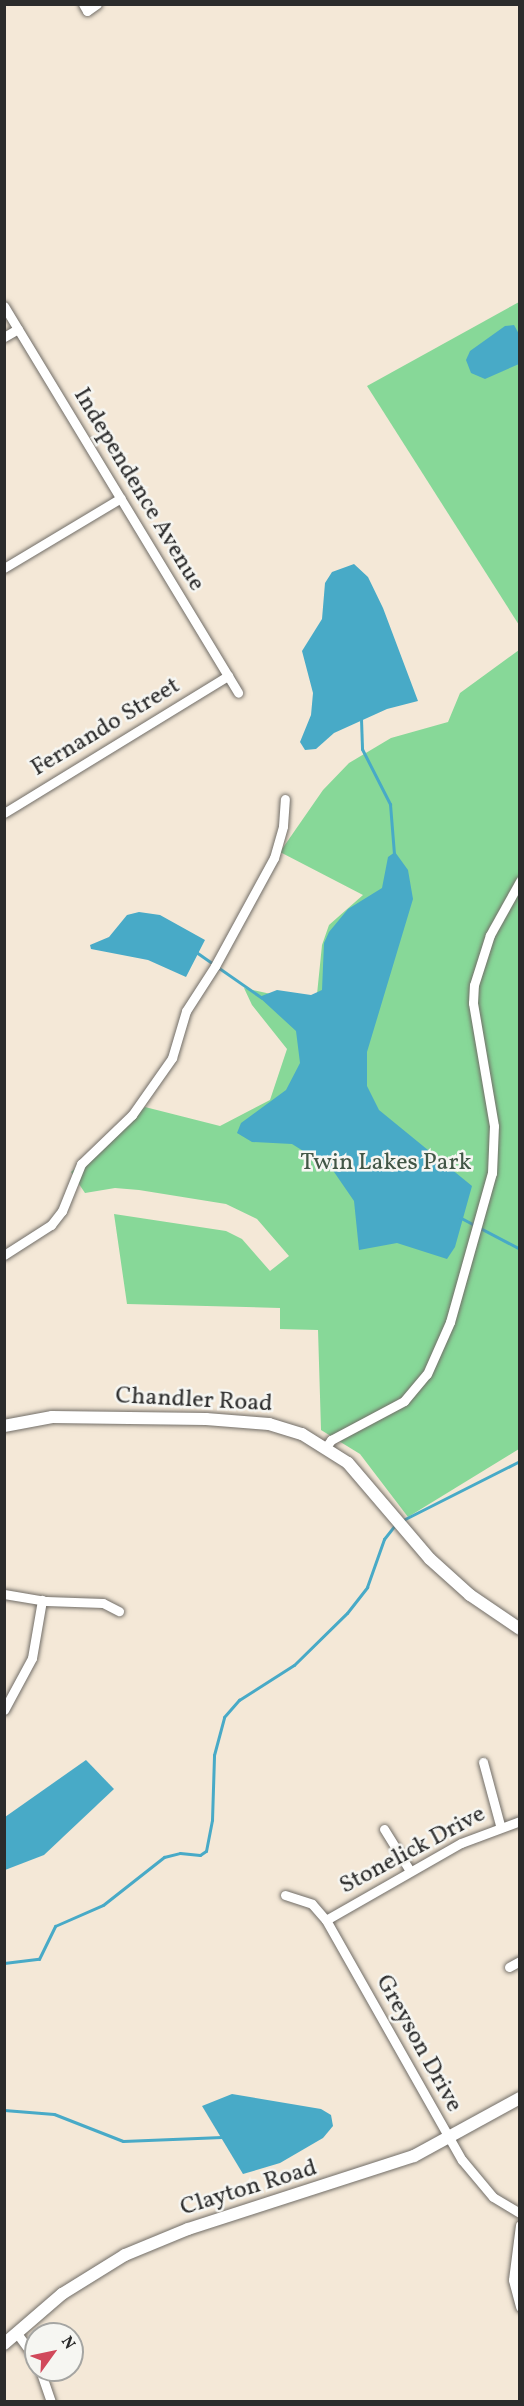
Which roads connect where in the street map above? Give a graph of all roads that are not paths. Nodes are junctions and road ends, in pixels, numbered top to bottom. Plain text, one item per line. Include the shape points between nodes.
1 (97, 4) edge
2 (85, 8) edge
3 (4, 306) edge
4 (18, 329) junction
5 (4, 337) edge
6 (120, 498) junction
7 (4, 568) edge
8 (228, 676) junction
9 (238, 693) dead end
10 (285, 799) dead end
11 (4, 813) edge
12 (519, 880) edge
13 (4, 1255) edge
14 (5, 1425) edge
15 (326, 1447) junction
16 (4, 1594) edge
17 (42, 1600) junction
18 (119, 1611) dead end
19 (519, 1629) edge
20 (4, 1710) edge
21 (483, 1762) dead end
22 (519, 1821) edge
23 (500, 1825) junction
24 (384, 1828) dead end
25 (410, 1871) junction
26 (285, 1895) dead end
27 (326, 1920) junction
28 (519, 1960) edge
29 (509, 1967) dead end
30 (519, 2098) edge
31 (449, 2139) junction
32 (519, 2213) edge
33 (519, 2225) edge
34 (519, 2307) edge
35 (16, 2332) junction
36 (24, 2343) edge
37 (4, 2344) edge
38 (44, 2382) edge
39 (51, 2402) edge

1 - 2 street
3 - 4 street, Independence Avenue
4 - 5 street
4 - 6 street, Independence Avenue
6 - 7 street
6 - 8 street, Independence Avenue
8 - 9 street, Independence Avenue
8 - 11 street, Fernando Street
10 - 13 street via 274,858 186,1011 172,1058 132,1115 81,1164 62,1211 51,1226
12 - 15 street via 490,935 474,985 473,1003 494,1126 492,1173 450,1322 428,1374 413,1392 397,1407 331,1440
14 - 15 street, Chandler Road via 52,1417 231,1420 282,1427
15 - 19 street, Chandler Road via 357,1471 444,1572
16 - 17 street
17 - 18 street via 103,1603
17 - 20 street via 32,1658
21 - 23 street
22 - 23 street, Stonelick Drive
23 - 25 street, Stonelick Drive
24 - 25 street
25 - 27 street, Stonelick Drive
26 - 27 street, Greyson Drive via 312,1904
27 - 31 street, Greyson Drive
28 - 29 street
30 - 31 street, Clayton Road
31 - 32 street, Greyson Drive via 483,2187
31 - 35 street, Clayton Road via 378,2169 188,2229 125,2255 72,2286
33 - 34 street via 513,2280
35 - 36 street
35 - 37 street, Clayton Road
38 - 39 street

